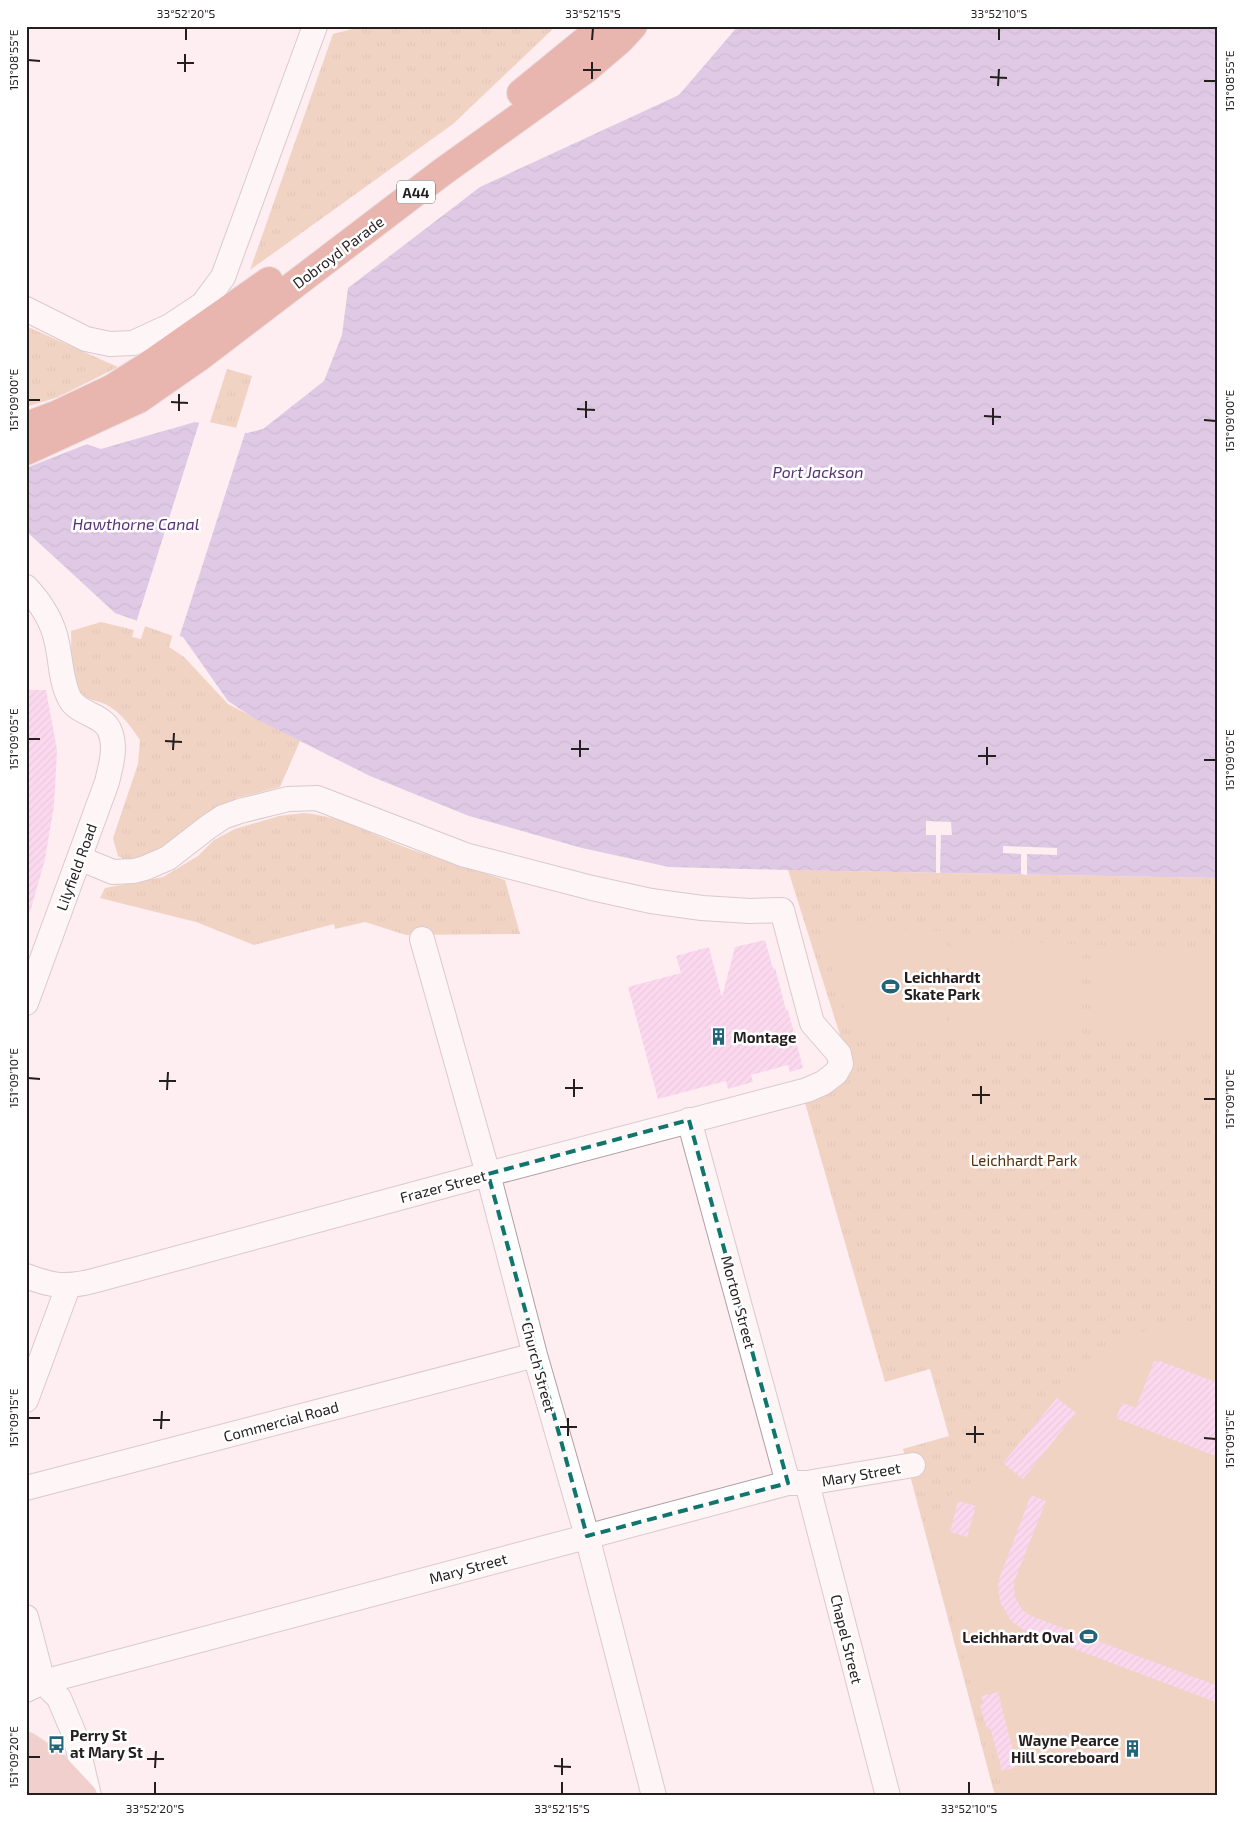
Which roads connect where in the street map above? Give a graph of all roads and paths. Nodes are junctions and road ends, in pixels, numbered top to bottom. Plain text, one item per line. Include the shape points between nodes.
1 (315, 26) edge
2 (603, 26) edge
3 (633, 26) edge
4 (26, 309) edge
5 (26, 426) edge
6 (26, 451) edge
7 (26, 587) edge
8 (79, 858) junction
9 (422, 939) dead end
10 (37, 943) edge
11 (26, 1003) edge
12 (689, 1120) junction
13 (488, 1174) junction
14 (26, 1276) edge
15 (60, 1286) junction
16 (535, 1355) junction
17 (26, 1400) edge
18 (913, 1465) dead end
19 (798, 1483) junction
20 (26, 1488) edge
21 (587, 1536) junction
22 (26, 1616) edge
23 (35, 1686) edge
24 (26, 1746) edge
25 (26, 1773) edge
26 (53, 1796) edge
27 (83, 1796) edge
28 (89, 1796) edge
29 (654, 1796) edge
30 (888, 1796) edge

1 - 4 street via 224,277 203,304 170,326 133,343 110,344 86,339
2 - 5 highway, Dobroyd Parade / A44 via 543,76 248,297 149,366 58,414
3 - 6 highway, Dobroyd Parade / A44 via 586,69 440,173 198,358 139,399
7 - 8 street, Lilyfield Road via 54,630 70,700 108,728 114,747 107,782
8 - 10 street, Lilyfield Road
8 - 12 street, Frazer Street via 113,872 134,871 168,858 223,817 288,799 317,798 465,856 592,888 702,908 782,910 812,1023 839,1054 841,1064 836,1073 823,1083 807,1090
9 - 13 street, Church Street
10 - 11 street, Lilyfield Road
12 - 13 street, Frazer Street
12 - 19 street, Morton Street
13 - 15 street, Frazer Street via 93,1281
13 - 16 street, Church Street
14 - 15 street
15 - 17 street
16 - 20 street, Commercial Road
16 - 21 street, Church Street
18 - 19 street, Mary Street
19 - 21 street, Mary Street
19 - 30 street, Chapel Street
21 - 23 street, Mary Street
21 - 29 street, Church Street
22 - 23 street
23 - 28 street via 59,1698 75,1736
24 - 27 main road via 53,1764
25 - 26 main road

